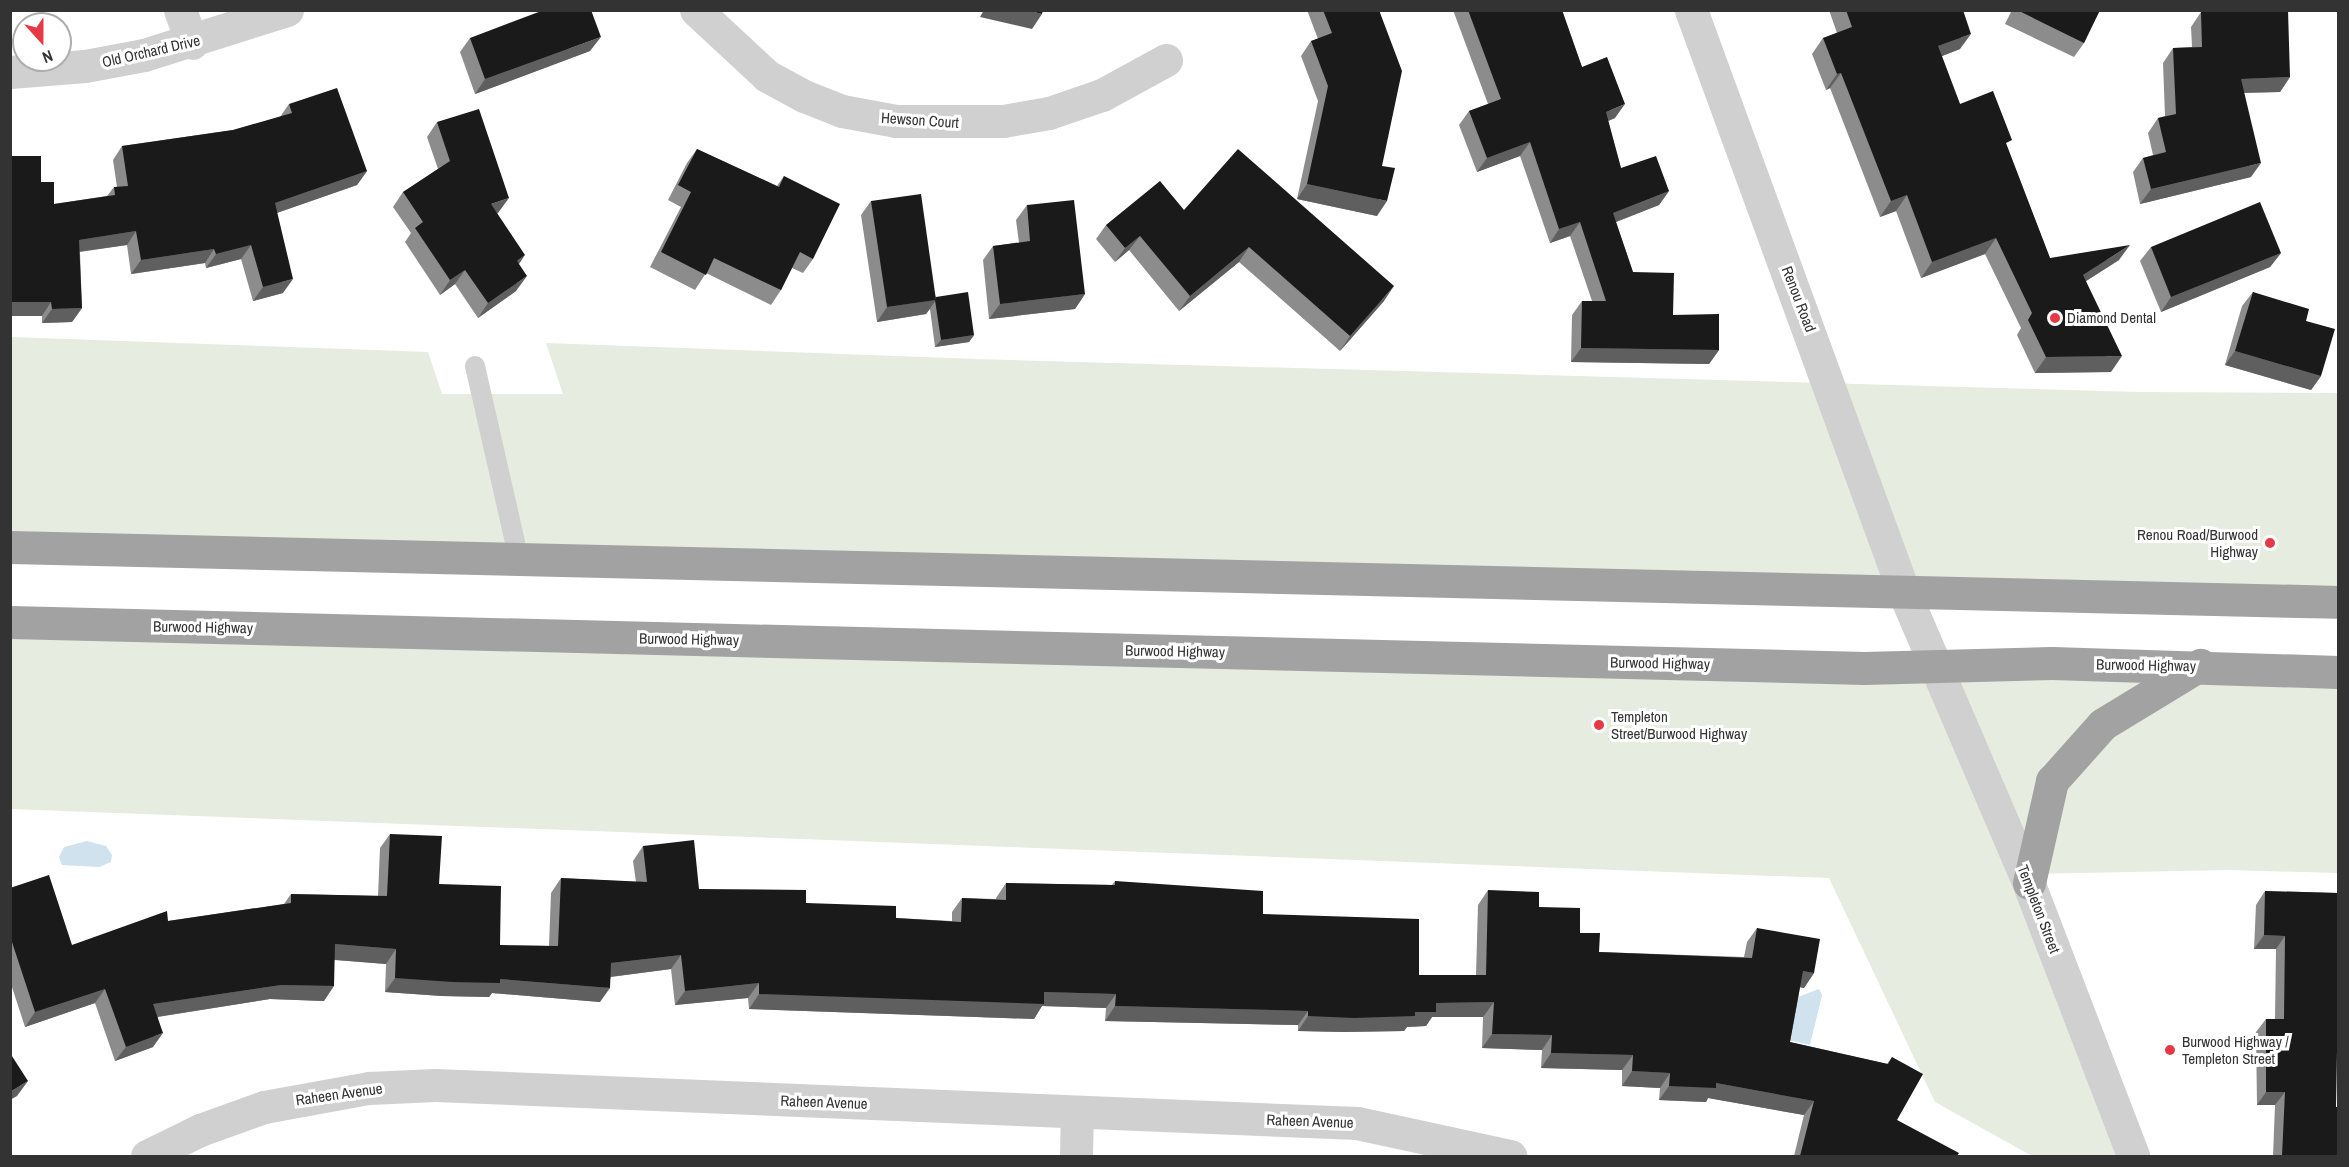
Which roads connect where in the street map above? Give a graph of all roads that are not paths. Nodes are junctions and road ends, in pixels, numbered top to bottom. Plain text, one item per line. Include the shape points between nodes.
1 (180, 10) edge
2 (287, 10) edge
3 (696, 10) edge
4 (1690, 10) edge
5 (192, 43) junction
6 (1166, 60) dead end
7 (10, 72) edge
8 (475, 366) dead end
9 (10, 547) edge
10 (519, 559) junction
11 (1903, 590) junction
12 (2338, 602) edge
13 (10, 622) edge
14 (2200, 665) junction
15 (1936, 666) junction
16 (2338, 672) edge
17 (2029, 883) junction
18 (1077, 1113) junction
19 (147, 1156) edge
20 (1076, 1156) edge
21 (1510, 1156) edge
22 (2133, 1156) edge

1 - 5 street
2 - 5 street, Old Orchard Drive
3 - 6 street, Hewson Court via 767,76 842,111 896,121 1003,122 1049,113 1102,95
4 - 11 street, Renou Road
5 - 7 street, Old Orchard Drive via 85,66
8 - 10 lane
9 - 10 highway
10 - 11 highway
11 - 12 highway
11 - 15 street, Renou Road
13 - 15 highway, Burwood Highway via 1864,668
14 - 15 highway, Burwood Highway
14 - 16 highway, Burwood Highway
14 - 17 highway via 2103,724 2052,781
15 - 17 street, Templeton Street
17 - 22 street, Templeton Street
18 - 19 street, Raheen Avenue via 435,1085 369,1088 264,1107 200,1130
18 - 20 street
18 - 21 street, Raheen Avenue via 1357,1123

